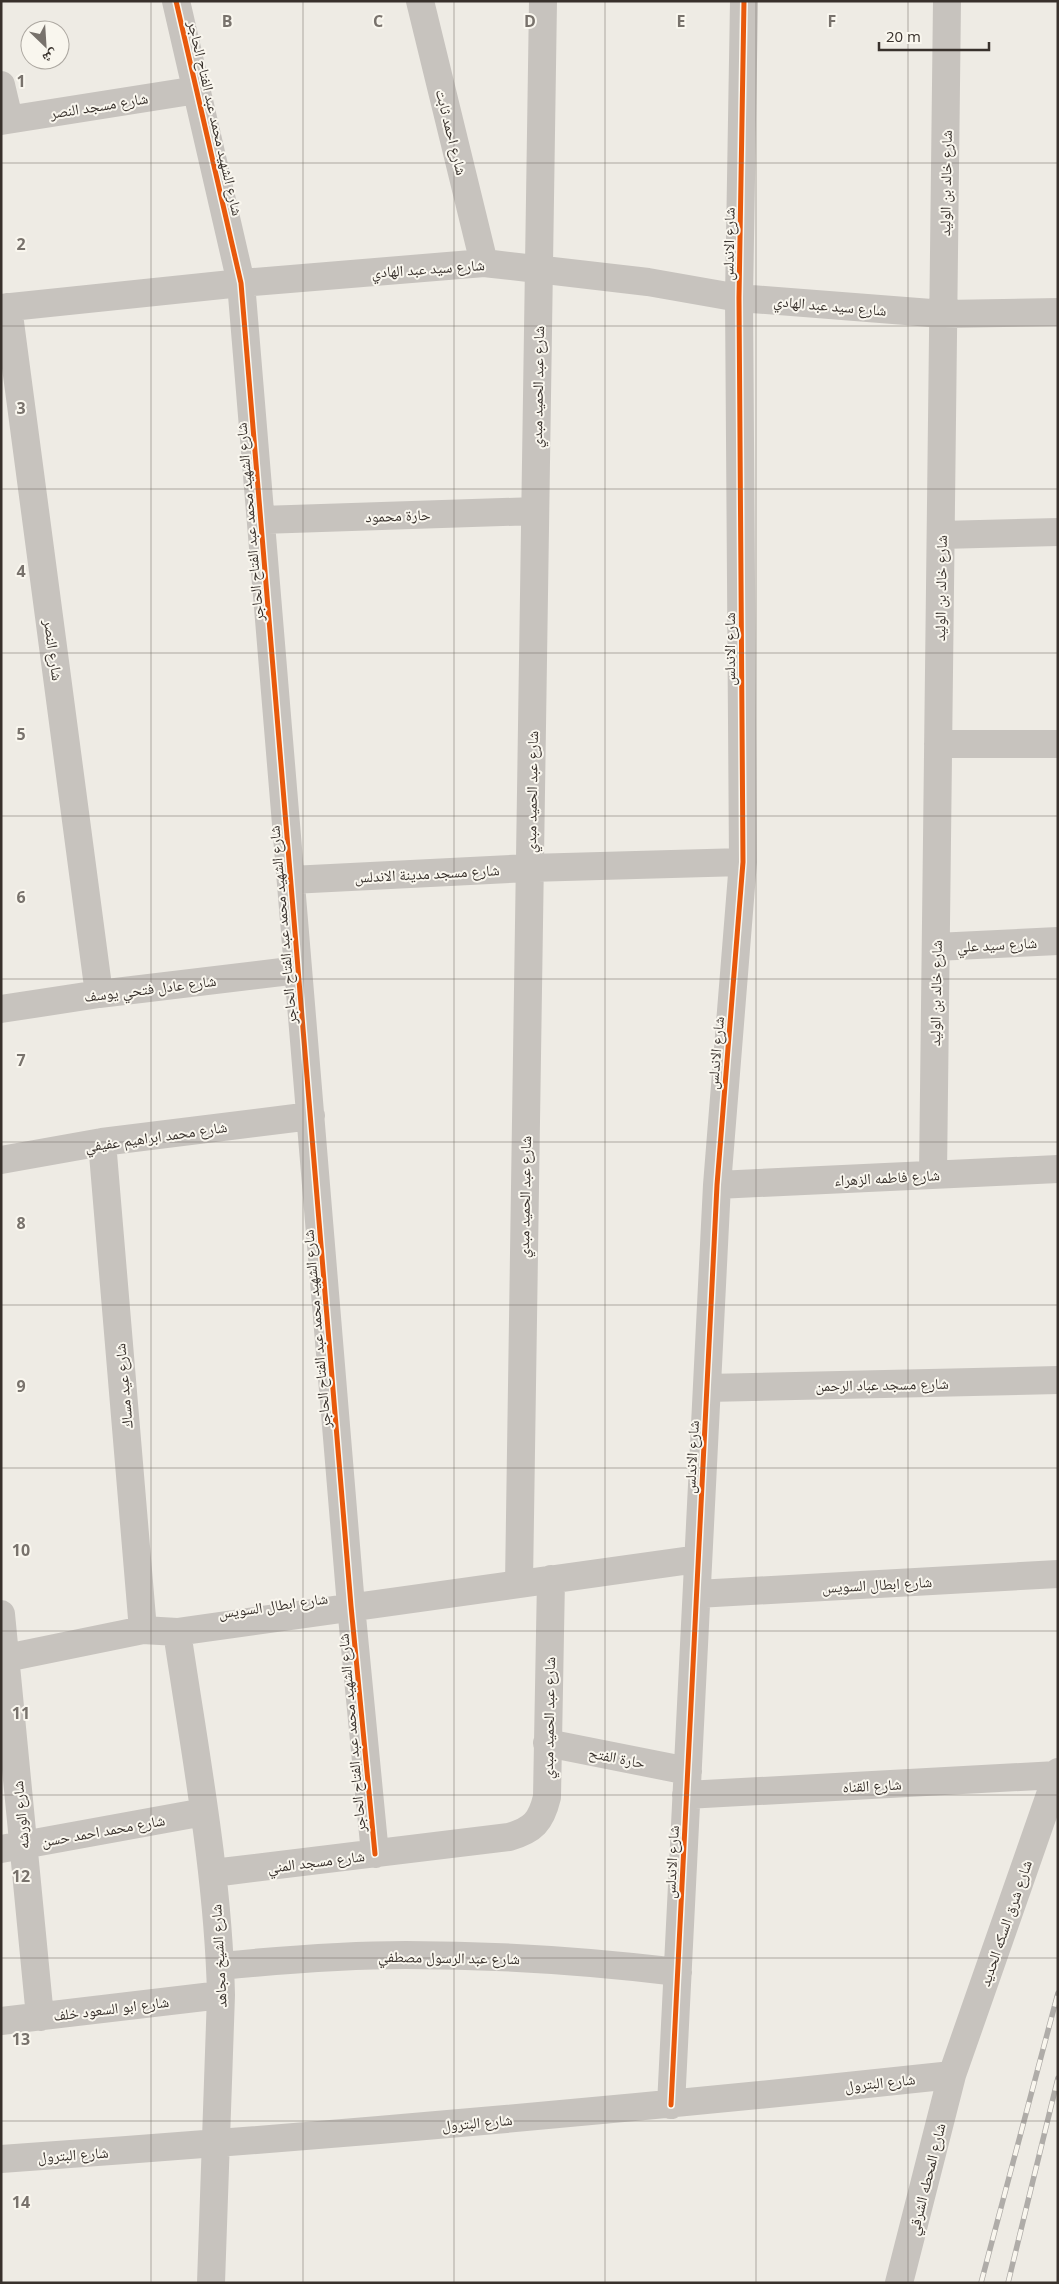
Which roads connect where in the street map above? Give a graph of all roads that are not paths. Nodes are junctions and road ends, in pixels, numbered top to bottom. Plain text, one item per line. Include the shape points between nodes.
1 (176, 1) edge
2 (420, 1) edge
3 (543, 1) edge
4 (744, 1) edge
5 (947, 1) edge
6 (1, 84) edge
7 (197, 90) junction
8 (5, 120) edge
9 (484, 263) junction
10 (539, 269) junction
11 (241, 282) junction
12 (739, 298) junction
13 (5, 307) edge
14 (1058, 312) edge
15 (944, 314) junction
16 (535, 511) junction
17 (261, 520) junction
18 (1058, 532) edge
19 (941, 534) junction
20 (938, 744) junction
21 (1058, 744) edge
22 (743, 862) junction
23 (530, 868) junction
24 (291, 880) junction
25 (1058, 941) edge
26 (936, 947) junction
27 (298, 970) junction
28 (99, 994) junction
29 (1, 1009) edge
30 (311, 1116) junction
31 (102, 1142) junction
32 (1, 1160) edge
33 (1058, 1169) edge
34 (933, 1175) junction
35 (717, 1185) junction
36 (1058, 1380) edge
37 (707, 1388) junction
38 (698, 1560) junction
39 (1058, 1574) edge
40 (551, 1579) junction
41 (519, 1583) junction
42 (697, 1594) junction
43 (351, 1606) junction
44 (1, 1614) edge
45 (143, 1630) junction
46 (177, 1632) junction
47 (3, 1659) edge
48 (547, 1743) junction
49 (1057, 1773) edge
50 (687, 1783) junction
51 (204, 1812) junction
52 (509, 1838) joint
53 (12, 1847) edge
54 (375, 1854) junction
55 (214, 1873) junction
56 (220, 1966) junction
57 (678, 1972) junction
58 (221, 1995) junction
59 (40, 2016) junction
60 (1, 2021) edge
61 (952, 2075) junction
62 (671, 2105) junction
63 (216, 2144) junction
64 (1, 2159) edge
65 (211, 2283) edge
66 (899, 2283) edge

1 - 7 street, شارع الشهيد محمد عبد الفتاح الحاجر
2 - 9 street, شارع احمد ثابت
3 - 10 street, شارع عبد الحميد مبدي
4 - 12 street, شارع الاندلس
5 - 15 street, شارع خالد بن الوليد
6 - 8 street
7 - 8 street, شارع مسجد النصر
7 - 11 street, شارع الشهيد محمد عبد الفتاح الحاجر
9 - 10 street, شارع سيد عبد الهادي
9 - 11 street, شارع سيد عبد الهادي
10 - 12 street, شارع سيد عبد الهادي via 648,282
10 - 16 street, شارع عبد الحميد مبدي
11 - 13 street, شارع سيد عبد الهادي
11 - 17 street, شارع الشهيد محمد عبد الفتاح الحاجر
12 - 15 street, شارع سيد عبد الهادي
12 - 22 street, شارع الاندلس
13 - 28 street, شارع النصر
14 - 15 street, شارع سيد عبد الهادي
15 - 19 street, شارع خالد بن الوليد
16 - 17 street, حارة محمود
16 - 23 street, شارع عبد الحميد مبدي
17 - 24 street, شارع الشهيد محمد عبد الفتاح الحاجر
18 - 19 street
19 - 20 street, شارع خالد بن الوليد
20 - 21 street
20 - 26 street, شارع خالد بن الوليد
22 - 23 street, شارع مسجد مدينة الاندلس
22 - 35 street, شارع الاندلس
23 - 24 street, شارع مسجد مدينة الاندلس
23 - 41 street, شارع عبد الحميد مبدي
24 - 27 street, شارع الشهيد محمد عبد الفتاح الحاجر
25 - 26 street, شارع سيد علي
26 - 34 street, شارع خالد بن الوليد
27 - 28 street, شارع عادل فتحي يوسف
27 - 30 street, شارع الشهيد محمد عبد الفتاح الحاجر
28 - 29 street, شارع عادل فتحي يوسف
30 - 31 street, شارع محمد ابراهيم عفيفي
30 - 43 street, شارع الشهيد محمد عبد الفتاح الحاجر
31 - 32 street, شارع محمد ابراهيم عفيفي
31 - 45 street, شارع عيد مساك
33 - 34 street, شارع فاطمه الزهراء
34 - 35 street, شارع فاطمه الزهراء
35 - 37 street, شارع الاندلس
36 - 37 street, شارع مسجد عباد الرحمن
37 - 38 street, شارع الاندلس
38 - 40 street, شارع ابطال السويس
38 - 42 street, شارع الاندلس
39 - 42 street, شارع ابطال السويس
40 - 41 street, شارع ابطال السويس
40 - 48 street, شارع عبد الحميد مبدي
41 - 43 street, شارع ابطال السويس
42 - 50 street, شارع الاندلس
43 - 46 street, شارع ابطال السويس
43 - 54 street, شارع الشهيد محمد عبد الفتاح الحاجر
44 - 47 street, شارع الورشه
45 - 46 street, شارع ابطال السويس
45 - 47 street, شارع ابطال السويس
46 - 51 street, شارع الشيخ مجاهد
47 - 53 street, شارع الورشه
48 - 50 street, حارة الفتح
48 - 52 street, شارع عبد الحميد مبدي via 544,1811 536,1824
49 - 50 street, شارع القناه
49 - 61 street, شارع شرق السكه الحديد
50 - 57 street, شارع الاندلس
51 - 53 street, شارع محمد احمد حسن
51 - 55 street, شارع الشيخ مجاهد
52 - 54 street, شارع مسجد المني
53 - 59 street, شارع الورشه
54 - 55 street, شارع مسجد المني
55 - 56 street, شارع الشيخ مجاهد
56 - 57 street, شارع عبد الرسول مصطفي via 312,1958 496,1956 588,1961
56 - 58 street, شارع الشيخ مجاهد
57 - 62 street, شارع الاندلس
58 - 59 street, شارع ابو السعود خلف
58 - 63 street, شارع الشيخ مجاهد
59 - 60 street, شارع ابو السعود خلف
61 - 62 street, شارع البترول
61 - 66 street, شارع المحطه الشرقي
62 - 63 street, شارع البترول
63 - 64 street, شارع البترول
63 - 65 street, شارع الشيخ مجاهد

